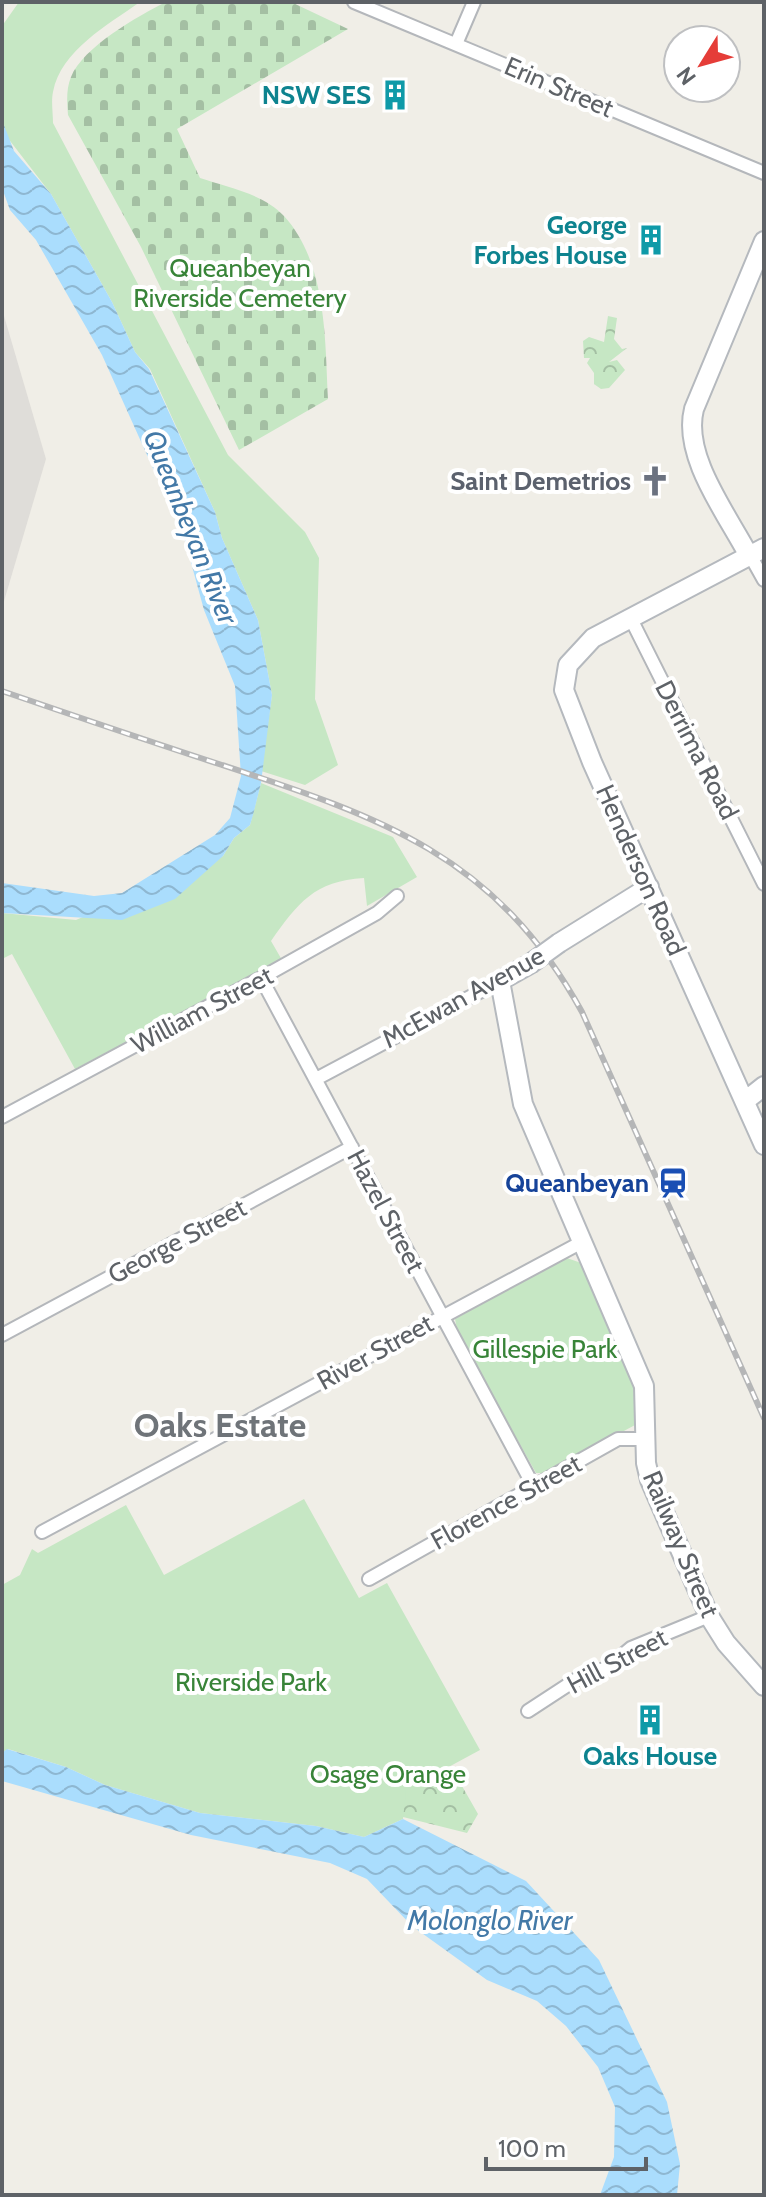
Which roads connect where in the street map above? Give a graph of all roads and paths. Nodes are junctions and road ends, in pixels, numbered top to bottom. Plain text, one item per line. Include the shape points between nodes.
1 (354, 2) edge
2 (474, 2) edge
3 (456, 44) junction
4 (764, 173) edge
5 (764, 241) edge
6 (754, 553) edge
7 (764, 580) edge
8 (630, 617) junction
9 (764, 884) edge
10 (649, 887) junction
11 (397, 896) dead end
12 (261, 978) junction
13 (500, 981) junction
14 (316, 1079) junction
15 (764, 1086) edge
16 (745, 1101) junction
17 (2, 1117) edge
18 (764, 1145) edge
19 (352, 1147) junction
20 (582, 1242) junction
21 (442, 1315) junction
22 (2, 1335) edge
23 (646, 1439) junction
24 (534, 1487) junction
25 (42, 1532) dead end
26 (369, 1579) dead end
27 (709, 1616) junction
28 (764, 1686) edge
29 (528, 1711) dead end

1 - 3 street, Erin Street
2 - 3 street
3 - 4 street, Erin Street
5 - 6 street via 690,430 695,453
6 - 7 street
6 - 8 street, Henderson Road
8 - 9 street, Derrima Road
8 - 10 street, Henderson Road via 575,654 564,690
10 - 13 street, McEwan Avenue, bridge
10 - 16 street, Henderson Road
11 - 12 street, William Street via 377,913
12 - 14 street, Hazel Street
12 - 17 street, William Street
13 - 14 street, McEwan Avenue
13 - 20 street, Railway Street via 523,1104
14 - 19 street, Hazel Street
15 - 16 street
16 - 18 street, Henderson Road
19 - 21 street, Hazel Street
19 - 22 street, George Street
20 - 21 street, River Street
20 - 23 street, Railway Street via 644,1386
21 - 24 street, Hazel Street
21 - 25 street, River Street
23 - 24 street, Florence Street via 618,1439
23 - 27 street, Railway Street via 650,1480
24 - 26 street, Florence Street
27 - 28 street, Railway Street
27 - 29 street, Hill Street via 631,1648 607,1668 577,1679

